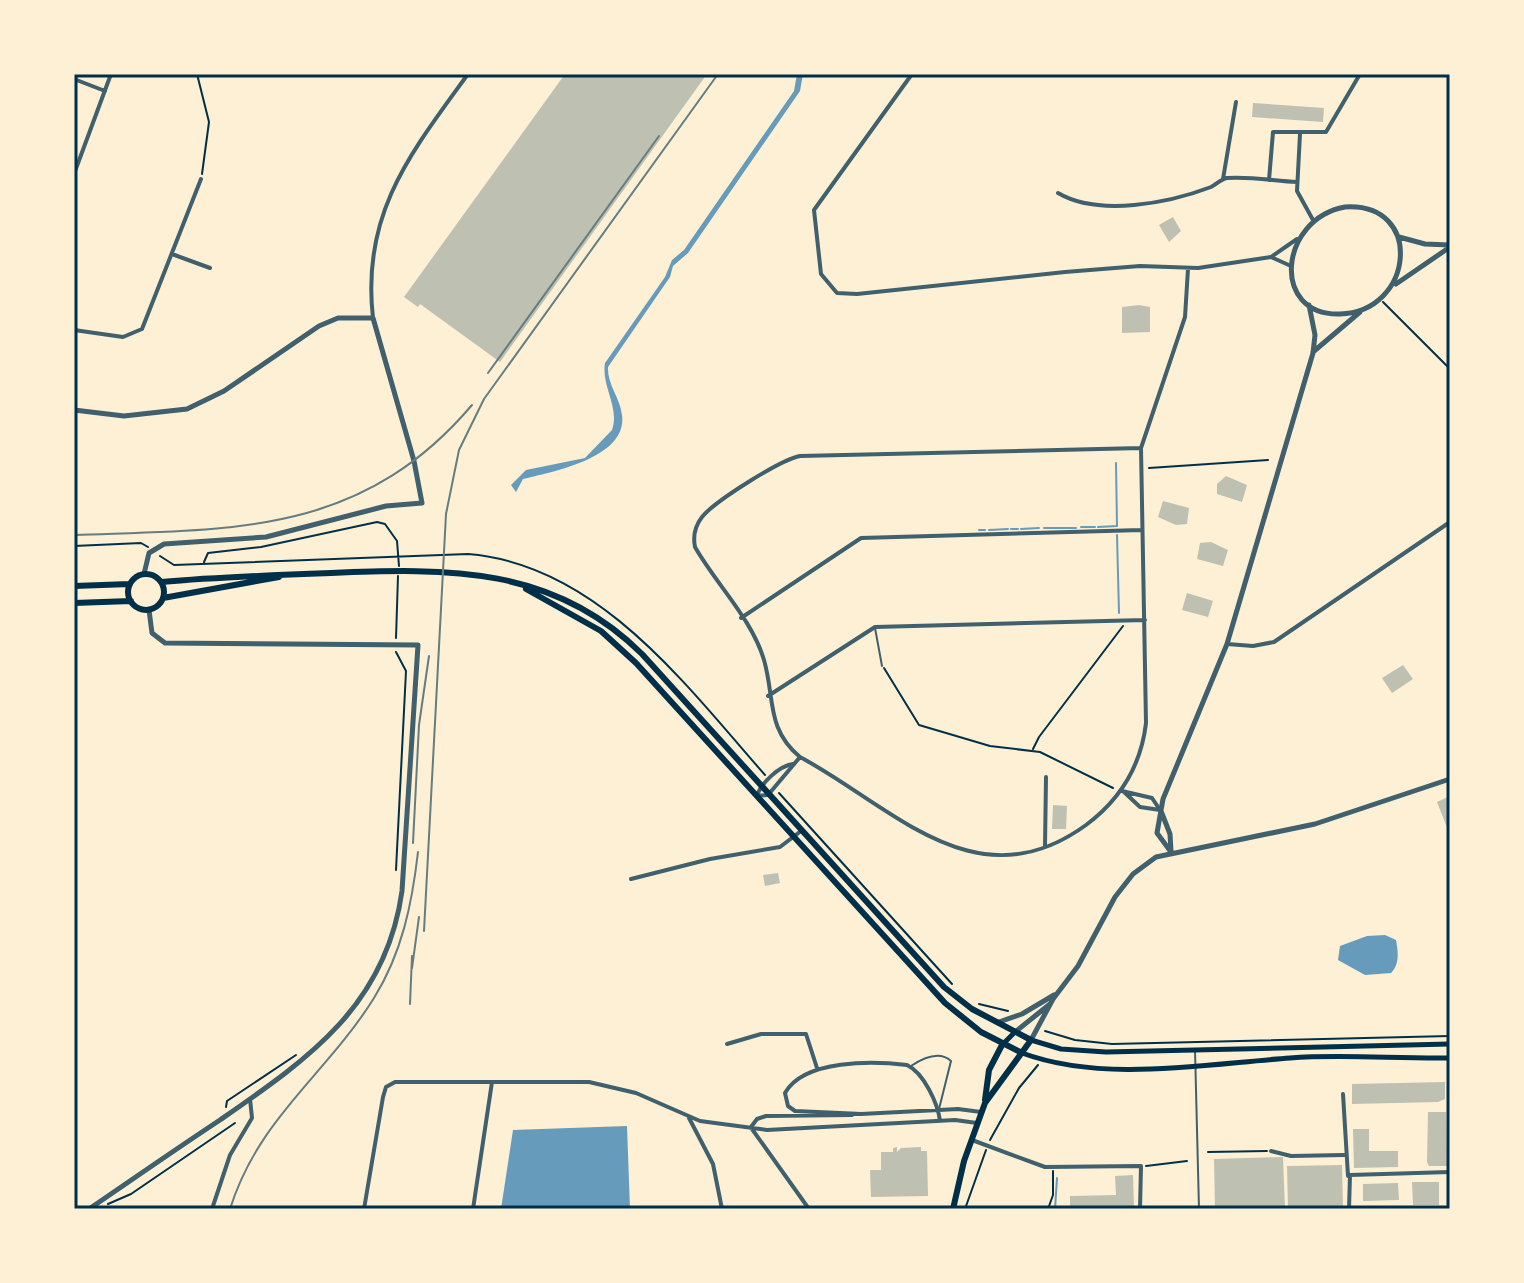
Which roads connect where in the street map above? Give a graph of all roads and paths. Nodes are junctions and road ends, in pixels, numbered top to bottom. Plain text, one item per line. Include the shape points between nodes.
1 (111, 74) edge
2 (197, 74) edge
3 (468, 74) edge
4 (912, 74) edge
5 (1360, 74) edge
6 (74, 79) edge
7 (105, 91) junction
8 (1236, 102) dead end
9 (1300, 134) junction
10 (74, 174) edge
11 (201, 179) joint
12 (1223, 179) junction
13 (1269, 180) junction
14 (1297, 182) junction
15 (1058, 193) dead end
16 (1313, 220) junction
17 (1398, 237) junction
18 (1297, 239) junction
19 (1450, 246) edge
20 (172, 254) junction
21 (1271, 257) junction
22 (1291, 266) junction
23 (210, 268) dead end
24 (1188, 269) junction
25 (1391, 286) junction
26 (1380, 297) junction
27 (1309, 305) junction
28 (1364, 308) junction
29 (373, 318) junction
30 (74, 330) edge
31 (1313, 353) junction
32 (1450, 369) edge
33 (74, 410) edge
34 (1141, 448) junction
35 (1268, 460) dead end
36 (1149, 468) dead end
37 (1450, 522) edge
38 (385, 524) dead end
39 (1143, 530) junction
40 (145, 545) dead end
41 (74, 546) edge
42 (159, 555) dead end
43 (517, 562) dead end
44 (204, 563) junction
45 (144, 574) junction
46 (295, 574) junction
47 (161, 582) junction
48 (130, 584) junction
49 (516, 584) junction
50 (74, 586) edge
51 (163, 598) junction
52 (131, 601) junction
53 (74, 603) edge
54 (149, 610) junction
55 (741, 618) junction
56 (1145, 620) junction
57 (1124, 621) junction
58 (875, 627) junction
59 (1227, 644) junction
60 (396, 652) dead end
61 (882, 666) joint
62 (768, 696) junction
63 (1033, 750) junction
64 (800, 757) junction
65 (793, 764) junction
66 (1046, 777) dead end
67 (1450, 779) edge
68 (760, 786) junction
69 (1122, 791) junction
70 (780, 794) dead end
71 (768, 795) junction
72 (757, 796) junction
73 (1160, 810) junction
74 (801, 831) junction
75 (794, 837) junction
76 (1045, 846) junction
77 (1171, 852) junction
78 (396, 878) dead end
79 (631, 879) dead end
80 (953, 985) dead end
81 (1058, 992) junction
82 (976, 1002) dead end
83 (1050, 1004) junction
84 (1007, 1010) dead end
85 (997, 1022) junction
86 (1015, 1032) junction
87 (1051, 1034) dead end
88 (1450, 1036) edge
89 (1031, 1040) junction
90 (727, 1044) dead end
91 (1450, 1044) edge
92 (1002, 1045) junction
93 (304, 1049) dead end
94 (1195, 1050) junction
95 (1022, 1053) junction
96 (1450, 1058) edge
97 (1039, 1064) dead end
98 (911, 1066) junction
99 (1196, 1066) junction
100 (817, 1068) junction
101 (492, 1082) junction
102 (1343, 1094) dead end
103 (250, 1099) junction
104 (985, 1103) junction
105 (226, 1108) dead end
106 (939, 1110) junction
107 (981, 1112) junction
108 (862, 1114) junction
109 (688, 1116) junction
110 (940, 1121) junction
111 (235, 1123) dead end
112 (977, 1123) junction
113 (751, 1127) junction
114 (971, 1139) junction
115 (988, 1146) junction
116 (1271, 1151) joint
117 (1208, 1152) dead end
118 (1345, 1155) junction
119 (1187, 1161) dead end
120 (1141, 1166) junction
121 (1450, 1172) edge
122 (1348, 1176) junction
123 (1053, 1177) dead end
124 (104, 1207) dead end
125 (89, 1209) edge
126 (212, 1209) edge
127 (364, 1209) edge
128 (473, 1209) edge
129 (722, 1209) edge
130 (809, 1209) edge
131 (953, 1209) edge
132 (965, 1209) edge
133 (1048, 1209) edge
134 (1140, 1209) edge
135 (1199, 1209) edge
136 (1349, 1209) edge

1 - 7 street
2 - 11 path via 209,122
3 - 29 street via 408,158 382,209 370,260
4 - 24 street via 814,210 818,260 829,288 848,295 1140,266
5 - 9 street via 1326,132
6 - 7 street
7 - 10 street
8 - 12 street
9 - 13 street via 1273,132
9 - 14 street
11 - 20 street
12 - 13 street
12 - 15 street via 1159,202 1130,205 1101,205
13 - 14 street
14 - 16 street via 1300,200
16 - 17 street via 1339,208 1361,207 1381,217
16 - 18 street
17 - 19 street
17 - 25 street via 1400,267
18 - 21 street
18 - 22 street
19 - 25 street
20 - 23 street
20 - 30 street via 139,331 123,337
21 - 22 street
21 - 24 street
22 - 27 street via 1299,293
24 - 34 street via 1185,317
25 - 26 street
26 - 28 street
26 - 32 path
27 - 28 street via 1333,314
27 - 31 street
28 - 31 street
29 - 33 street via 338,318 319,326 224,391 187,409 124,416
29 - 45 street via 422,503 393,504 253,539 164,544 149,553
31 - 59 street
34 - 39 street
34 - 55 street via 782,460 706,513 694,537 696,550
35 - 36 path
37 - 59 street via 1274,642
38 - 44 path via 213,551
39 - 55 street via 861,538
39 - 56 street
40 - 41 path
42 - 44 path via 171,565
43 - 44 path via 451,554
45 - 47 main road
45 - 48 main road
46 - 47 main road
46 - 49 main road via 430,570
46 - 51 main road
47 - 51 main road
48 - 50 main road
48 - 52 main road
49 - 68 main road via 568,599 619,631
49 - 72 main road via 611,639
51 - 54 main road
52 - 53 main road
52 - 54 main road
54 - 103 street via 152,633 165,643 418,645 402,891 388,946 339,1028
55 - 62 street via 764,660
56 - 57 street
56 - 69 street via 1145,733
57 - 58 street
57 - 63 path
58 - 61 lane
58 - 62 street
59 - 73 street
60 - 78 path via 406,671
61 - 63 path via 919,725 990,746
62 - 64 street via 777,731
63 - 69 path
64 - 65 street
64 - 76 street via 941,844 989,854
65 - 68 street
65 - 71 street
66 - 76 street
67 - 77 street via 1315,824
68 - 71 main road
68 - 72 street
69 - 73 street via 1140,807
69 - 73 street via 1152,798
69 - 76 street via 1079,830
70 - 80 path
71 - 72 street
71 - 74 main road
72 - 75 main road
73 - 77 street
73 - 77 street via 1158,838
74 - 75 street
74 - 85 main road via 944,987
75 - 79 street via 780,847
75 - 92 main road via 945,1003
77 - 81 street via 1156,857 1124,884
81 - 83 street
81 - 85 street
82 - 84 path
83 - 86 street
83 - 89 street
85 - 86 main road
86 - 89 main road
86 - 92 main road
87 - 88 path via 1112,1044
89 - 94 main road via 1085,1051
89 - 95 main road
90 - 100 street via 761,1034 806,1034
91 - 94 main road
92 - 95 main road
92 - 104 main road via 989,1070
93 - 105 path via 237,1093
94 - 99 lane
95 - 99 main road via 1078,1067
95 - 104 main road
96 - 99 main road via 1317,1057
97 - 115 path via 1019,1088
98 - 100 street
98 - 106 street
98 - 106 lane via 932,1056 951,1061
99 - 135 lane
100 - 108 street via 789,1087 788,1106 795,1111
101 - 109 street via 589,1082
101 - 127 street via 389,1084
101 - 128 street
102 - 118 street
103 - 125 street
103 - 126 street via 252,1118 230,1155
104 - 107 main road
106 - 107 street
106 - 108 street
106 - 110 street
107 - 112 main road
108 - 113 street via 766,1116
109 - 113 street
109 - 129 street via 717,1175
110 - 112 street
110 - 113 street
111 - 124 path
112 - 114 main road
113 - 130 street
114 - 115 street
114 - 131 main road
115 - 120 street via 1045,1167
115 - 132 path
116 - 117 path
116 - 118 street
118 - 122 street
119 - 120 path
120 - 134 street
121 - 122 street
122 - 136 street
123 - 133 path

